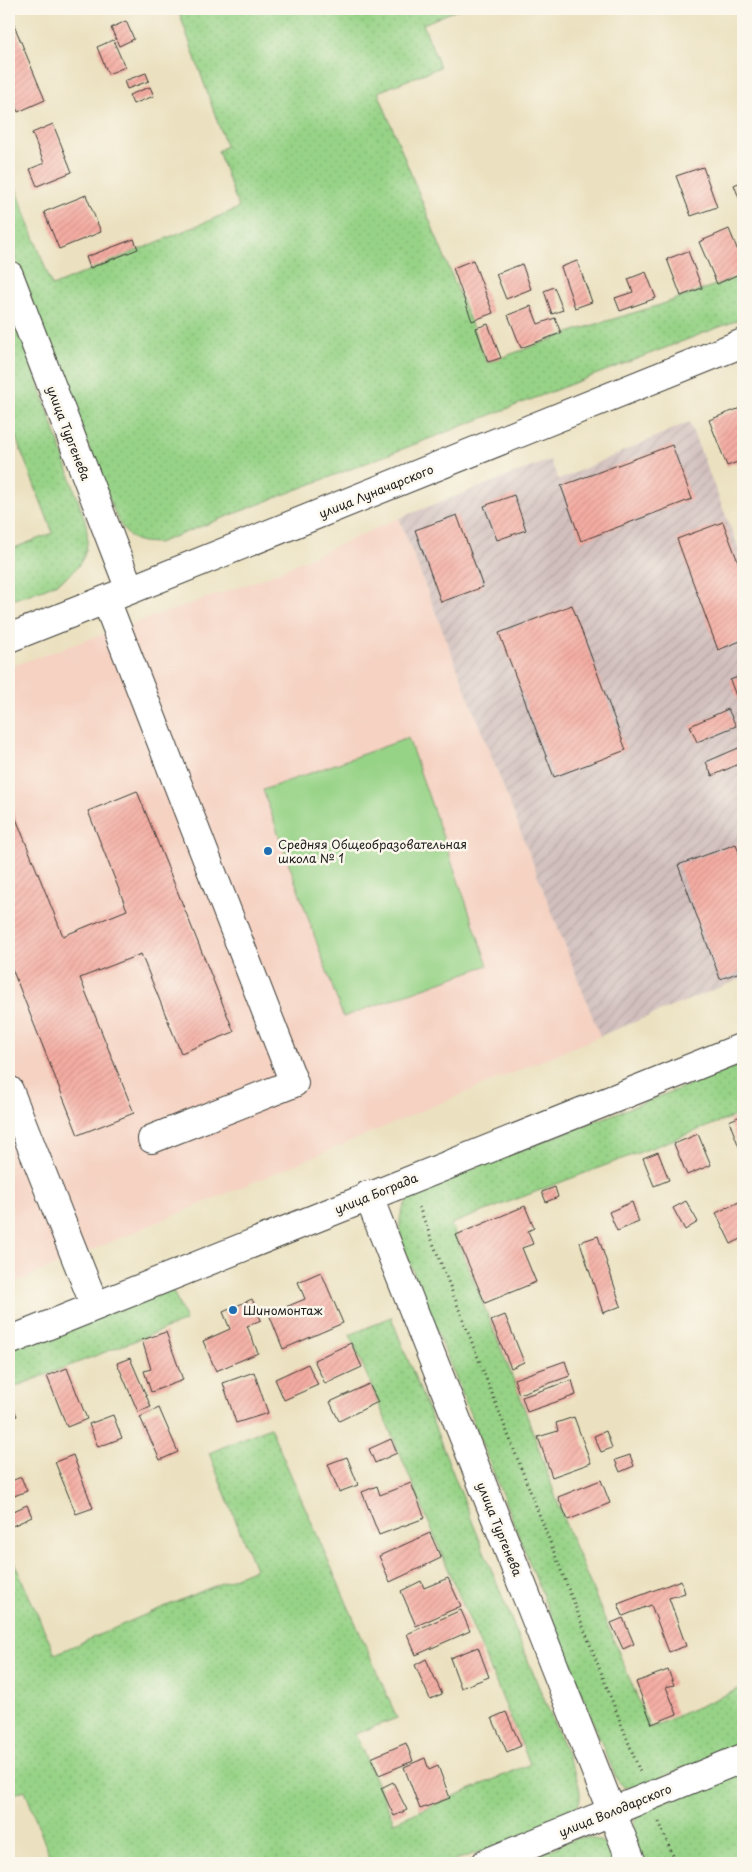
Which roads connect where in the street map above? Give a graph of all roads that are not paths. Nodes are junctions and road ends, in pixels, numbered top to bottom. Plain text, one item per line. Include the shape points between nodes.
1 (9, 275) edge
2 (743, 343) edge
3 (118, 595) junction
4 (9, 638) edge
5 (743, 1047) edge
6 (9, 1090) edge
7 (152, 1139) dead end
8 (368, 1196) junction
9 (94, 1306) junction
10 (9, 1341) edge
11 (743, 1758) edge
12 (612, 1811) junction
13 (486, 1863) edge
14 (632, 1863) edge

1 - 3 street, улица Тургенева
2 - 3 street, улица Луначарского
3 - 4 street, улица Луначарского
3 - 7 street, улица Тургенева via 294,1083
5 - 8 street, улица Бограда
6 - 9 street
8 - 9 street, улица Бограда
8 - 12 street, улица Тургенева
9 - 10 street, улица Бограда
11 - 12 street, улица Володарского
12 - 13 street, улица Володарского
12 - 14 street, улица Тургенева

